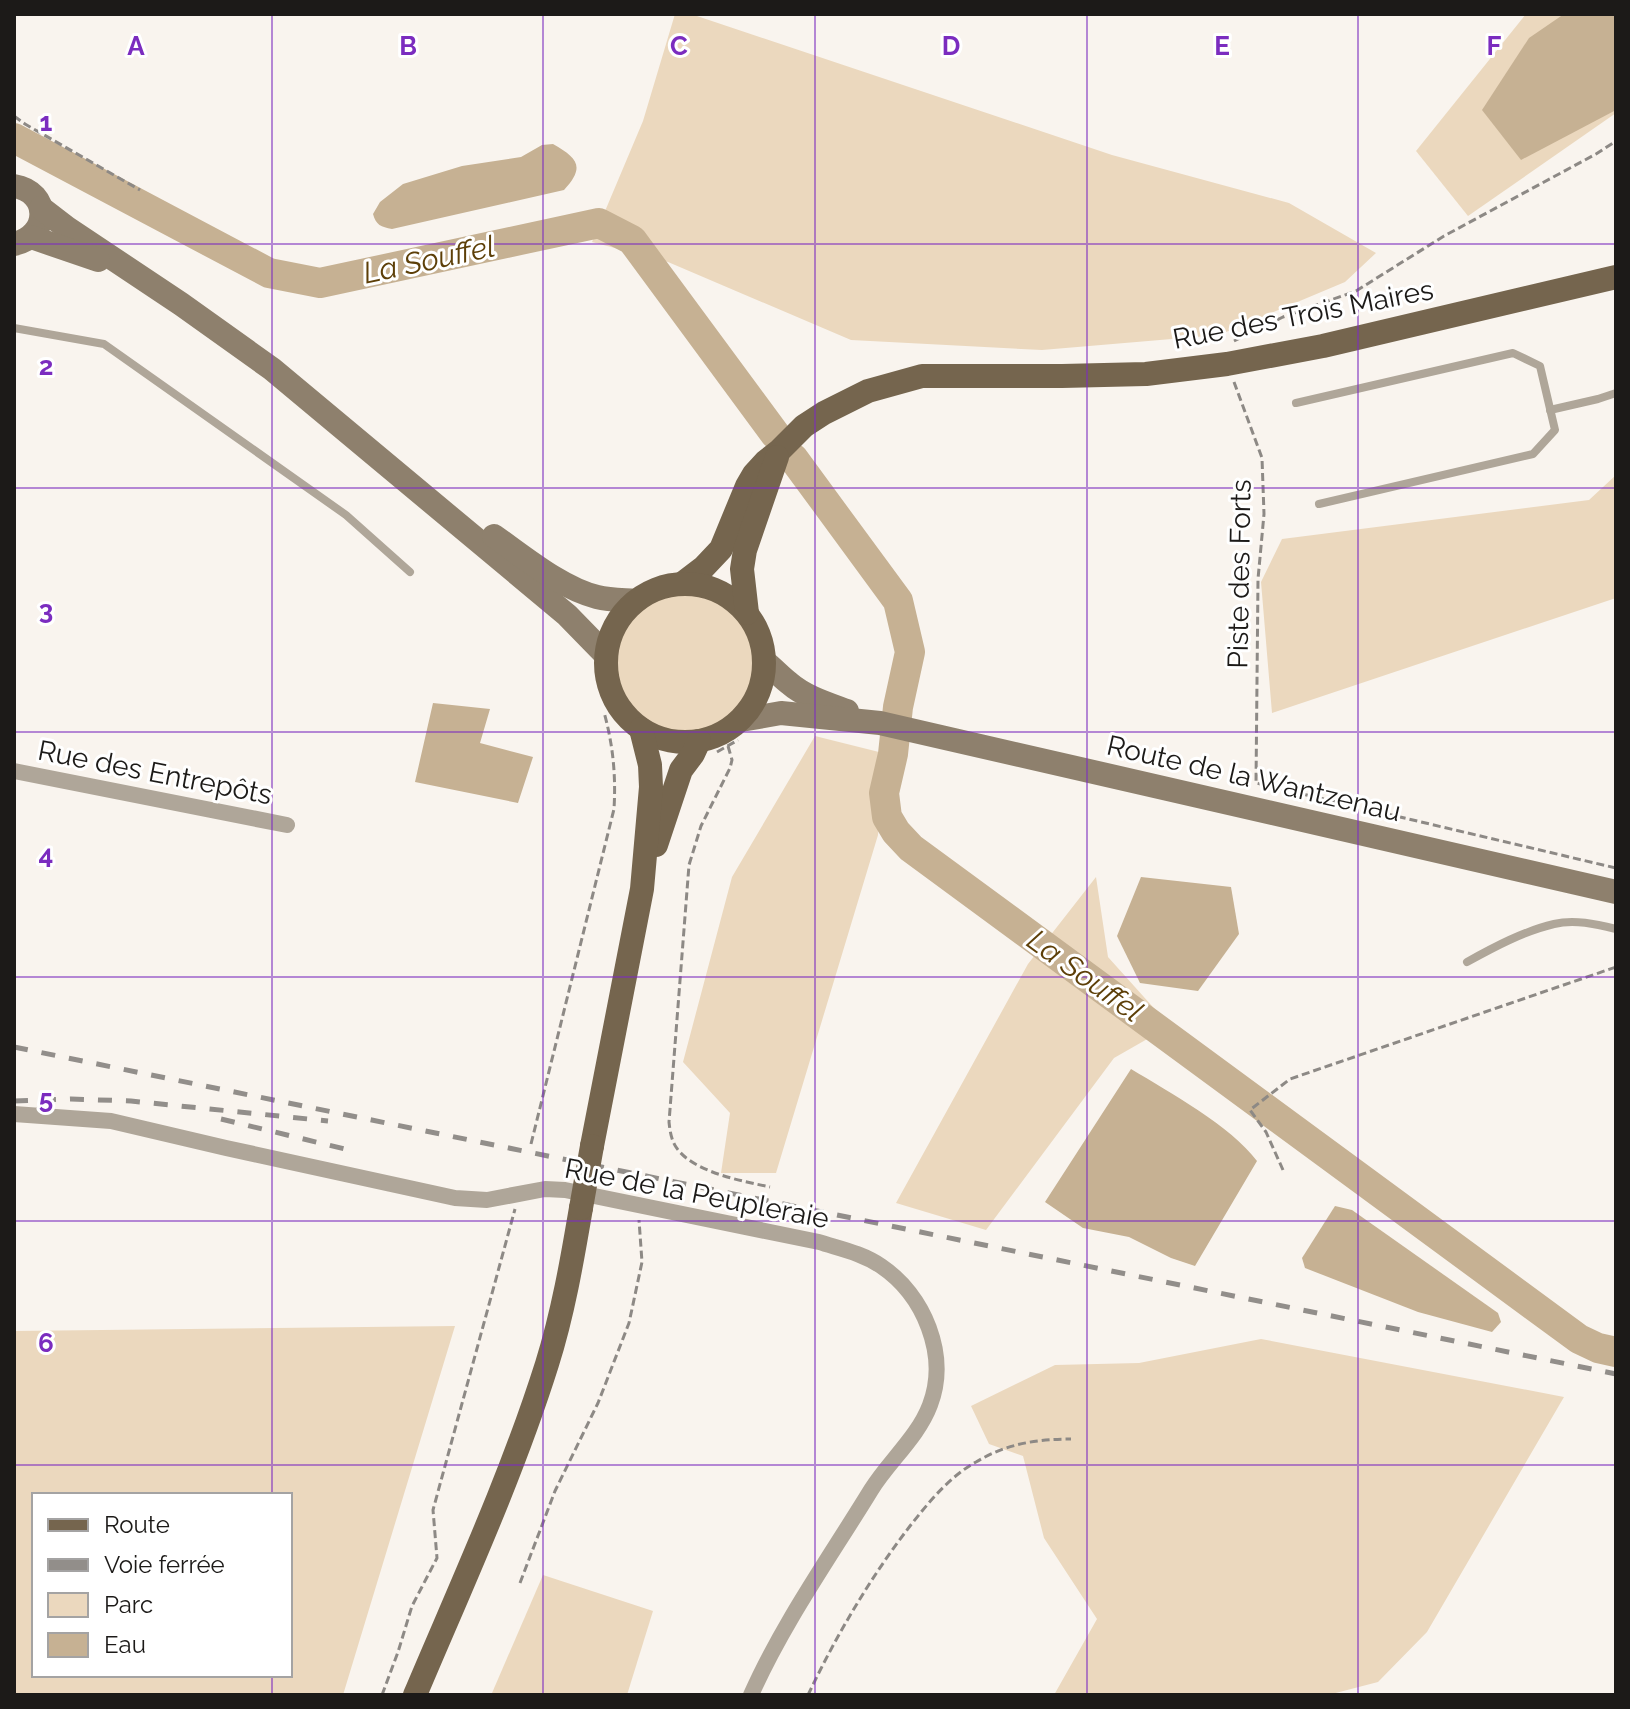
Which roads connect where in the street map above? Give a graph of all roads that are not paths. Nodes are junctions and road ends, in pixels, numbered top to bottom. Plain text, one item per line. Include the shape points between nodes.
1 (14, 186) edge
2 (41, 208) junction
3 (23, 240) edge
4 (137, 275) junction
5 (1615, 280) edge
6 (14, 328) edge
7 (1616, 393) edge
8 (1296, 403) dead end
9 (1550, 410) junction
10 (367, 447) junction
11 (779, 451) junction
12 (1319, 504) dead end
13 (410, 572) dead end
14 (683, 583) junction
15 (635, 601) junction
16 (747, 613) junction
17 (606, 655) junction
18 (765, 662) junction
19 (891, 726) junction
20 (742, 728) junction
21 (641, 729) junction
22 (707, 747) junction
23 (14, 771) edge
24 (287, 825) dead end
25 (642, 889) junction
26 (1616, 892) edge
27 (1616, 929) edge
28 (1467, 962) dead end
29 (14, 1114) edge
30 (415, 1695) edge
31 (751, 1695) edge

1 - 2 main road via 29,190
2 - 3 main road via 38,229
2 - 4 main road
3 - 4 main road via 60,246
4 - 10 main road via 272,369
5 - 11 main road, Rue des Trois Maires via 1227,364 1146,374 922,376 868,391 824,413
6 - 13 lane via 104,344 346,515
7 - 9 lane
8 - 9 lane via 1513,353 1540,366
9 - 12 lane via 1555,430 1533,454
10 - 15 main road via 565,584 596,597
10 - 17 main road via 567,615
11 - 14 main road, Rue des Trois Maires via 747,486 721,549
11 - 16 main road, Rue des Trois Maires via 745,550
14 - 15 main road via 658,588
14 - 16 main road via 718,591
15 - 17 main road via 615,625
16 - 18 main road
17 - 21 main road via 617,705
18 - 19 main road, Route de la Wantzenau via 810,696
18 - 20 main road via 762,684
19 - 20 main road, Route de la Wantzenau via 781,713
19 - 26 main road, Route de la Wantzenau
20 - 22 main road via 721,734
21 - 22 main road
21 - 25 main road via 651,787
22 - 25 main road via 693,754 681,770
23 - 24 street, Rue des Entrepôts
25 - 30 main road, bridge via 559,1318 529,1418
27 - 28 lane via 1556,923
29 - 31 street, Rue de la Peupleraie via 111,1121 455,1198 487,1200 558,1189 819,1242 859,1254 897,1277 926,1318 933,1339 931,1405 875,1484

